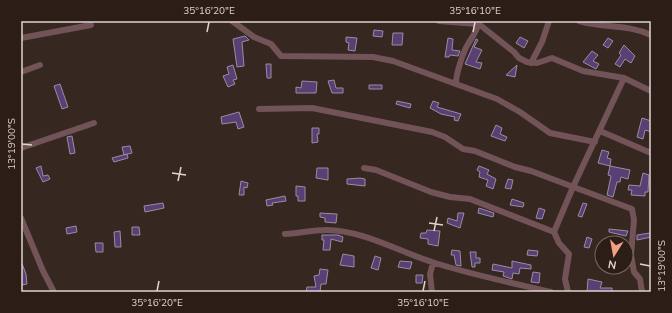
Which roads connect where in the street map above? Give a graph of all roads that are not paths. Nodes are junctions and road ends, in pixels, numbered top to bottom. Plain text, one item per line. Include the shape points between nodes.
1 (232, 21) edge
2 (439, 21) edge
3 (549, 21) edge
4 (579, 21) edge
5 (476, 23) edge
6 (91, 25) dead end
7 (651, 35) edge
8 (21, 38) edge
9 (531, 63) junction
10 (40, 65) dead end
11 (21, 72) edge
12 (624, 78) junction
13 (456, 83) junction
14 (651, 91) edge
15 (259, 109) dead end
16 (94, 123) dead end
17 (600, 131) junction
18 (595, 142) junction
19 (21, 148) edge
20 (651, 153) edge
21 (364, 168) dead end
22 (573, 187) junction
23 (21, 218) edge
24 (554, 232) junction
25 (285, 234) dead end
26 (433, 263) junction
27 (54, 292) edge
28 (432, 292) edge
29 (551, 292) edge
30 (568, 292) edge
31 (642, 292) edge

1 - 13 street via 254,37 271,44 284,57 373,57
2 - 5 street
3 - 9 street
4 - 7 street via 635,28
5 - 9 street via 514,52 518,58
5 - 13 street via 475,34 457,70
6 - 8 street
9 - 12 street via 552,58 583,71
10 - 11 street
12 - 14 street
12 - 17 street
13 - 18 street via 497,99 550,133
15 - 22 street via 312,108 432,132 463,149 475,151 515,168 531,171
16 - 19 street
17 - 18 street
17 - 20 street
18 - 22 street
21 - 24 street via 376,170 432,192 470,199
22 - 24 street
22 - 31 street via 634,211 631,255
23 - 27 street
24 - 30 street via 559,243 569,254 565,279
25 - 26 street via 328,230 350,234 373,239
26 - 28 street via 430,274
26 - 29 street

